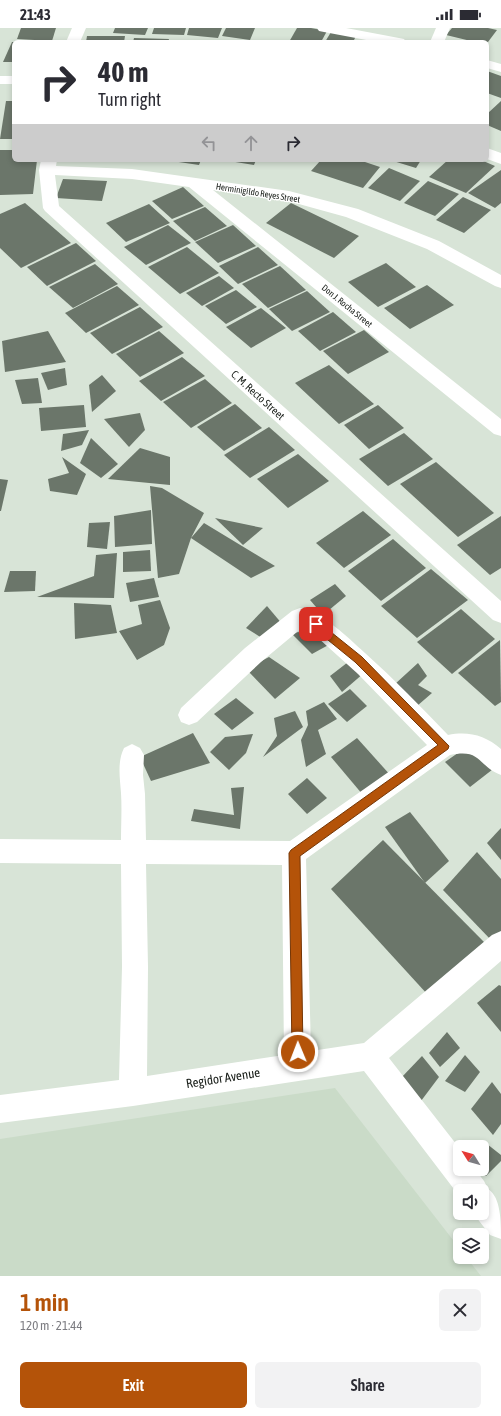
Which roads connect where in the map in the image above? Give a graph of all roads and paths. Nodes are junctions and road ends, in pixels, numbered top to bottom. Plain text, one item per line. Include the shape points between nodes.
1 (79, 28) edge
2 (324, 28) edge
3 (443, 28) edge
4 (74, 40) edge
5 (388, 40) edge
6 (438, 40) edge
7 (489, 65) edge
8 (501, 68) edge
9 (0, 80) edge
10 (12, 80) edge
11 (489, 154) edge
12 (501, 159) edge
13 (48, 165) edge
14 (193, 183) junction
15 (501, 282) edge
16 (501, 429) edge
17 (501, 614) edge
18 (189, 715) dead end
19 (444, 746) junction
20 (132, 754) dead end
21 (501, 764) edge
22 (0, 851) edge
23 (133, 852) junction
24 (294, 853) junction
25 (501, 944) edge
26 (370, 1056) junction
27 (298, 1067) junction
28 (133, 1092) junction
29 (0, 1109) edge
30 (469, 1184) edge
31 (489, 1209) edge
32 (501, 1224) edge

1 - 4 street
2 - 5 street
3 - 6 street
7 - 8 street
9 - 10 street
11 - 12 street
13 - 14 street, Herminigildo Reyes Street
13 - 17 street, C. M. Recto Street via 51,208
14 - 15 street, Herminigildo Reyes Street via 289,196 352,213 433,245
14 - 16 street, Don J. Rocha Street
18 - 19 street via 253,655 300,617 308,619 323,630 358,660
19 - 21 street via 462,742 479,746
19 - 24 street
20 - 23 street
22 - 23 street
23 - 24 street
23 - 28 street
24 - 27 street
25 - 26 street
26 - 27 street, Regidor Avenue
26 - 30 street
27 - 28 street, Regidor Avenue
28 - 29 street, Regidor Avenue
31 - 32 street

